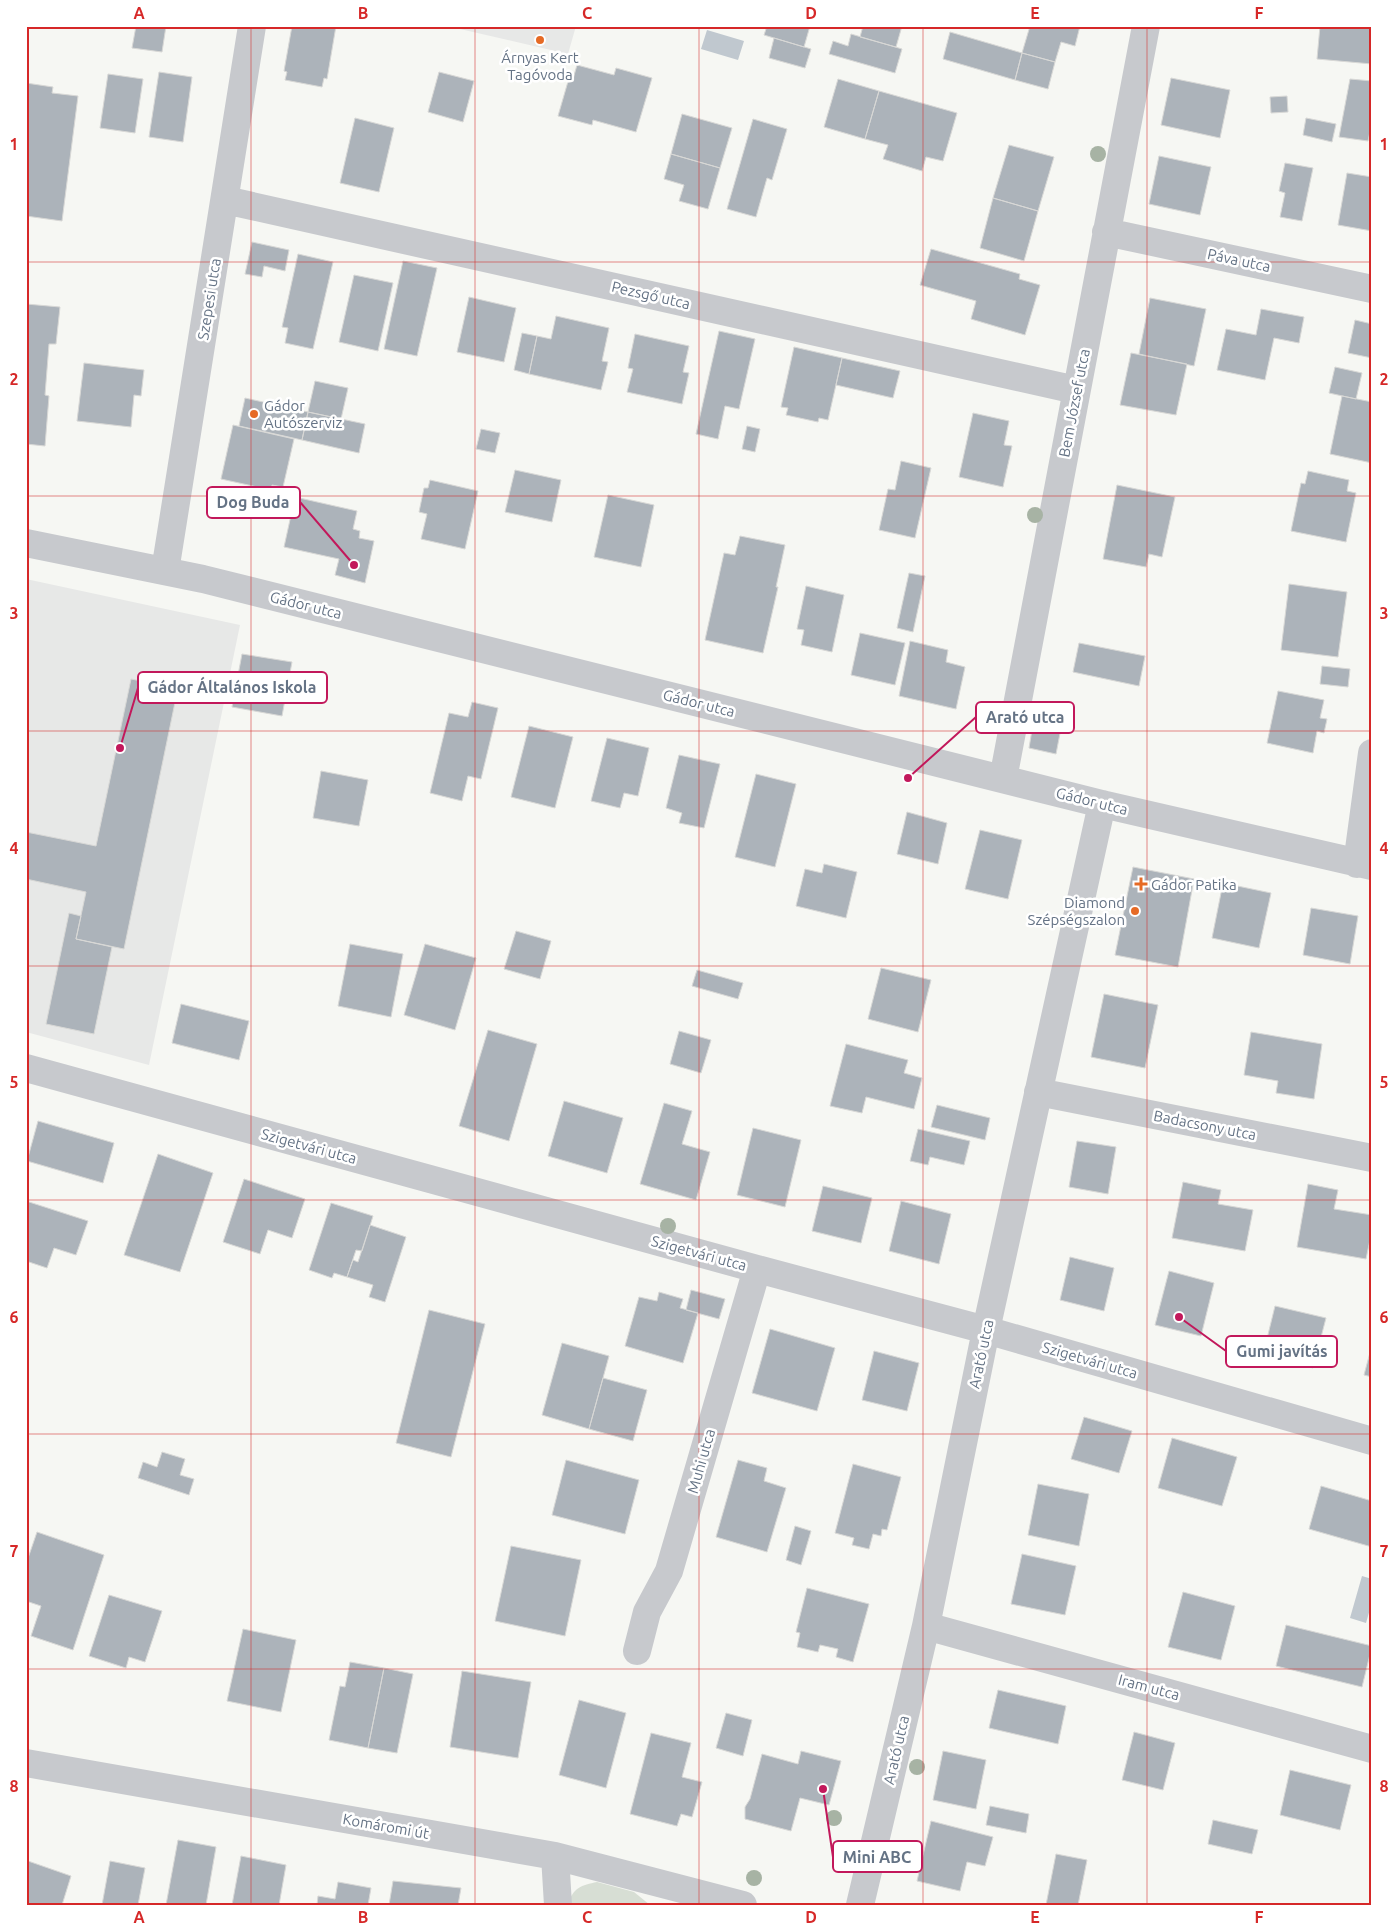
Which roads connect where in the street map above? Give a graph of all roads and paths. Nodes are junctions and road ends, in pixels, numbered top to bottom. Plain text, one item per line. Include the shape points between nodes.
1 (252, 26) edge
2 (1146, 26) edge
3 (225, 200) junction
4 (1106, 232) junction
5 (1372, 289) edge
6 (1076, 390) junction
7 (26, 543) edge
8 (165, 571) junction
9 (1372, 753) edge
10 (1003, 779) junction
11 (1102, 804) junction
12 (1364, 865) edge
13 (26, 1068) edge
14 (1038, 1092) junction
15 (1372, 1158) edge
16 (757, 1269) junction
17 (986, 1330) junction
18 (1372, 1441) edge
19 (926, 1626) junction
20 (637, 1651) dead end
21 (1372, 1749) edge
22 (26, 1763) edge
23 (555, 1856) junction
24 (689, 1898) edge
25 (558, 1905) edge
26 (743, 1905) edge
27 (860, 1905) edge

1 - 3 street, Szepesi utca
2 - 4 street, Bem József utca
3 - 6 street, Pezsgő utca
3 - 8 street, Szepesi utca
4 - 5 street, Páva utca
4 - 6 street, Bem József utca
6 - 10 street, Bem József utca
7 - 8 street, Gádor utca
8 - 10 street, Gádor utca
9 - 12 street
10 - 11 street, Gádor utca
11 - 12 street, Gádor utca
11 - 14 street, Arató utca
13 - 16 street, Szigetvári utca
14 - 15 street, Badacsony utca
14 - 17 street, Arató utca
16 - 17 street, Szigetvári utca
16 - 20 street, Muhi utca via 669,1571 647,1612
17 - 18 street, Szigetvári utca
17 - 19 street, Arató utca
19 - 21 street, Iram utca
19 - 27 street, Arató utca
22 - 23 street, Komáromi út
23 - 24 street, Komáromi út
23 - 25 street
24 - 26 street, Komáromi út

